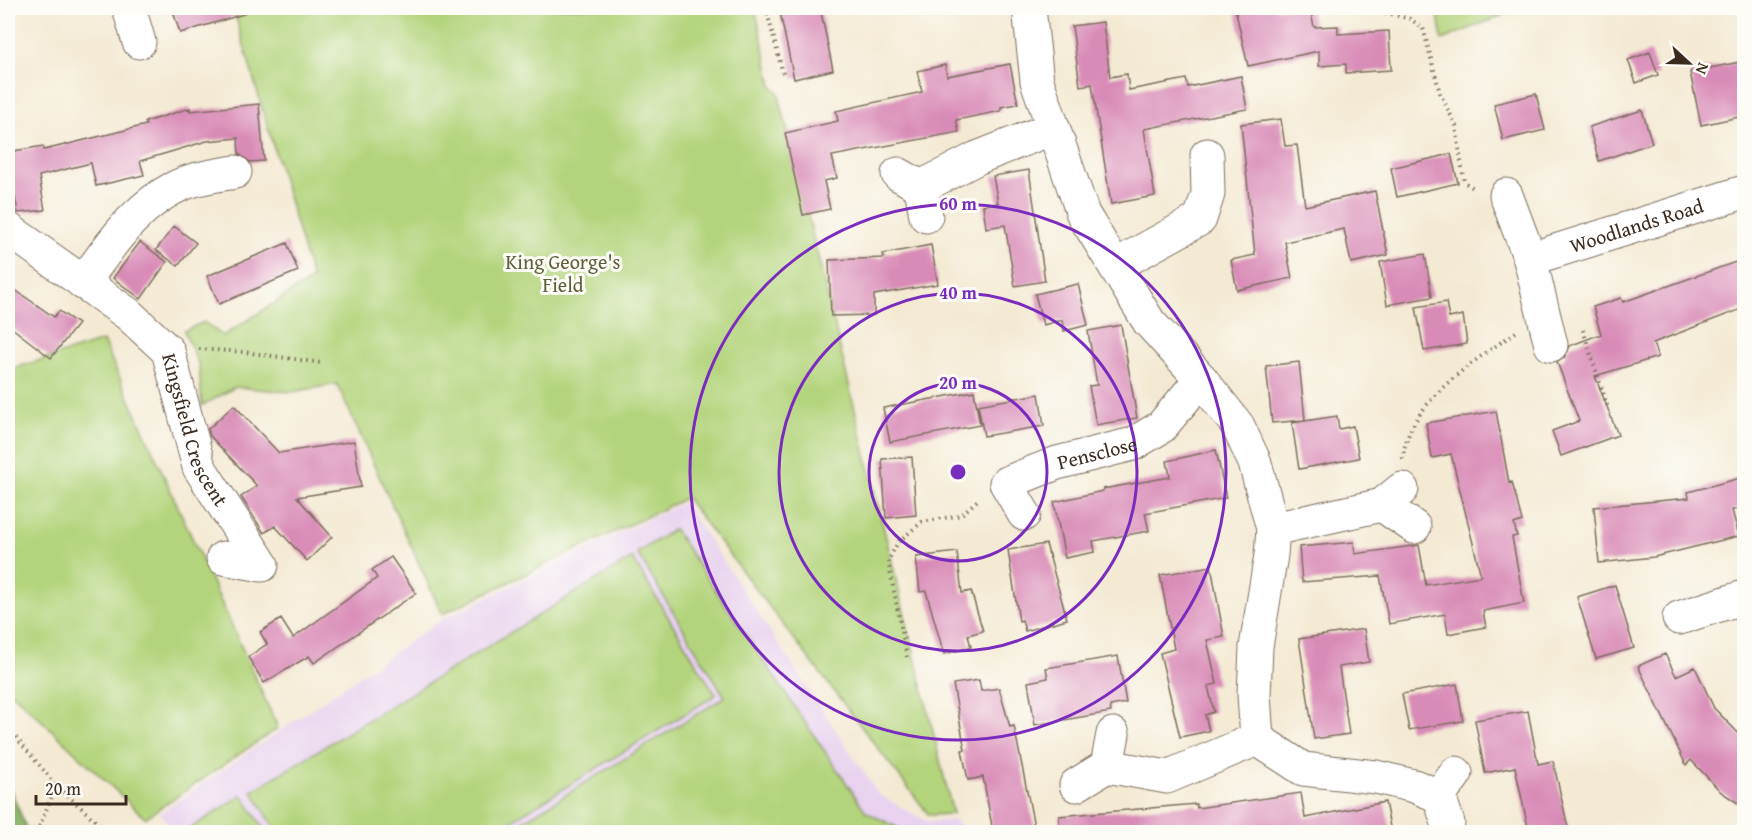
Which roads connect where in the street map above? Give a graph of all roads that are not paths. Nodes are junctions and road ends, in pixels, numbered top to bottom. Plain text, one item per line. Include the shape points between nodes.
1 (129, 8) edge
2 (1029, 8) edge
3 (139, 42) dead end
4 (1053, 128) junction
5 (1207, 155) dead end
6 (235, 172) dead end
7 (915, 192) dead end
8 (1744, 192) edge
9 (1506, 195) road end
10 (8, 229) edge
11 (1530, 260) junction
12 (1115, 266) junction
13 (83, 283) junction
14 (1549, 332) road end
15 (1201, 379) junction
16 (1024, 514) dead end
17 (1414, 527) dead end
18 (1273, 529) junction
19 (223, 558) dead end
20 (1741, 607) edge
21 (1679, 618) dead end
22 (1113, 734) dead end
23 (1257, 739) junction
24 (1107, 765) junction
25 (1076, 786) dead end
26 (1448, 797) dead end

1 - 3 street
2 - 4 street via 1037,81
4 - 7 street via 977,158
4 - 12 street via 1083,214
5 - 12 street via 1208,194 1200,219
6 - 13 street via 184,183 156,201 109,244
8 - 11 street, Woodlands Road
9 - 11 street
10 - 13 street, Kingsfield Crescent
11 - 14 street
12 - 15 street via 1149,322
13 - 19 street, Kingsfield Crescent via 128,315 168,351 199,467 261,565
15 - 16 street, Pensclose via 1161,427 1133,444 1057,463 1005,483
15 - 18 street via 1238,426 1256,463
17 - 18 street via 1392,497
18 - 23 street via 1256,647
20 - 21 street
22 - 24 street
23 - 24 street via 1167,777
23 - 26 street via 1303,769 1377,777
24 - 25 street

